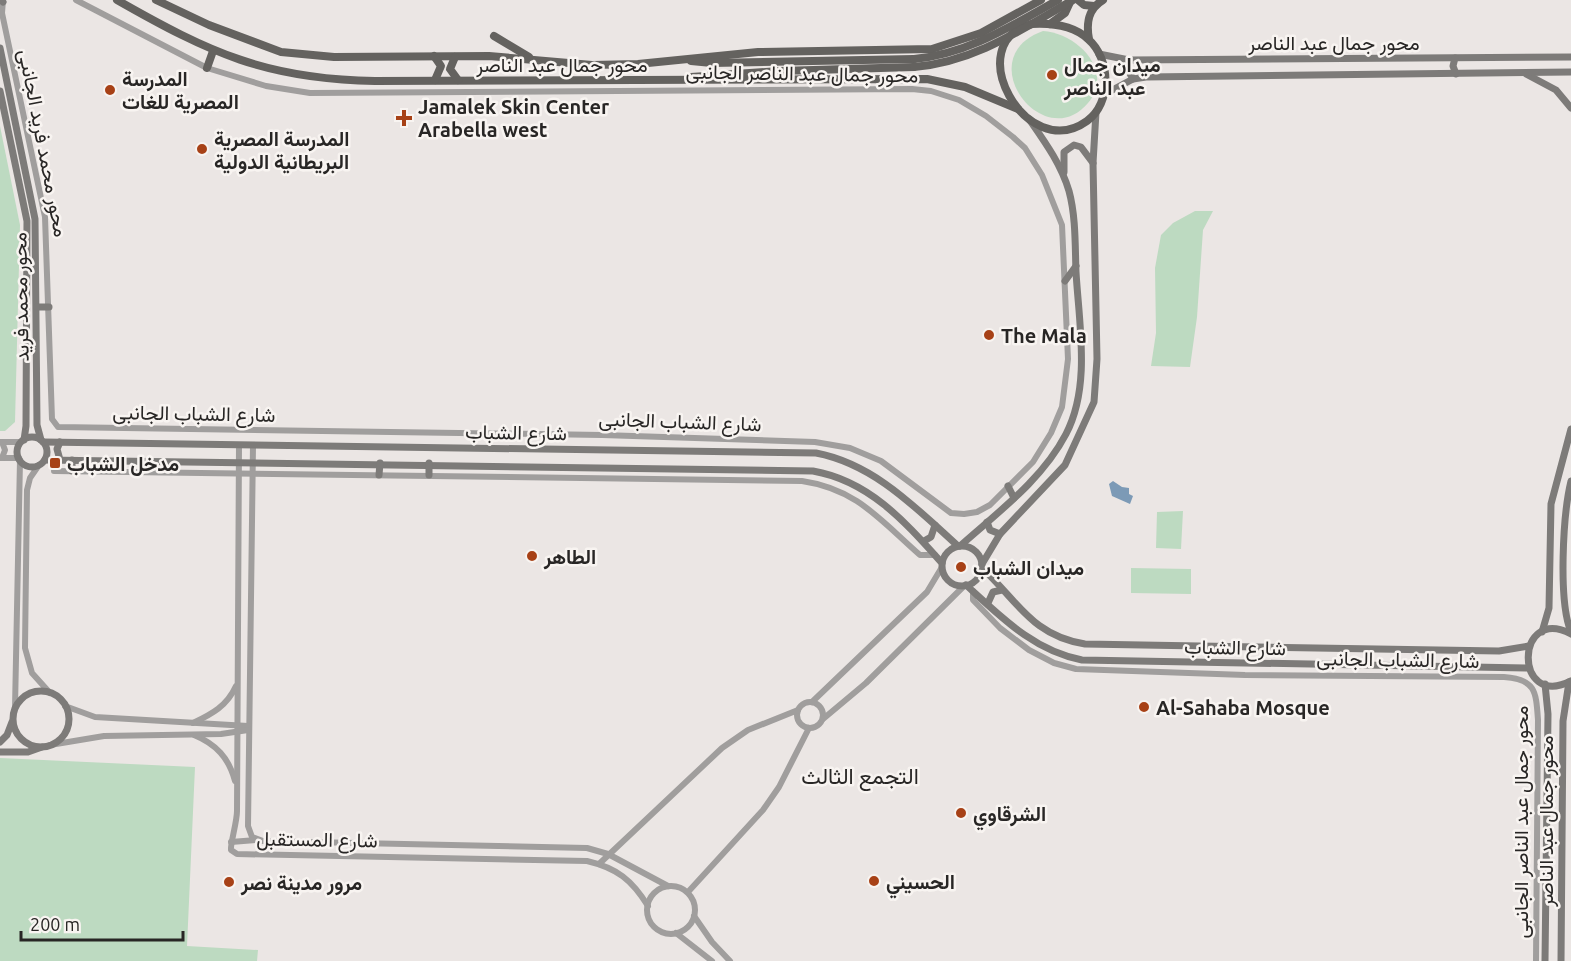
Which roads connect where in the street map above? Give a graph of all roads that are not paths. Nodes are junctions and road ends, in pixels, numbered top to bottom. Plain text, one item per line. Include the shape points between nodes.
1 (76, 0) edge
2 (117, 0) edge
3 (156, 0) edge
4 (1041, 0) edge
5 (1058, 0) edge
6 (1072, 0) edge
7 (1078, 0) edge
8 (1103, 0) edge
9 (2, 1) edge
10 (1094, 6) junction
11 (1050, 24) junction
12 (981, 33) junction
13 (1012, 34) junction
14 (494, 36) dead end
15 (1089, 39) junction
16 (0, 48) edge
17 (213, 51) junction
18 (1099, 54) junction
19 (434, 56) junction
20 (455, 57) junction
21 (1571, 57) edge
22 (1432, 58) junction
23 (1455, 58) junction
24 (683, 59) junction
25 (532, 60) junction
26 (1130, 60) junction
27 (207, 68) junction
28 (1571, 72) edge
29 (1524, 73) junction
30 (1434, 74) junction
31 (1456, 74) junction
32 (435, 80) junction
33 (458, 80) junction
34 (1132, 80) junction
35 (678, 81) junction
36 (736, 85) junction
37 (809, 85) junction
38 (0, 91) edge
39 (1104, 95) junction
40 (1570, 105) edge
41 (1018, 109) junction
42 (1096, 112) junction
43 (1029, 120) junction
44 (1094, 163) junction
45 (1064, 176) junction
46 (1076, 266) junction
47 (1065, 281) junction
48 (37, 307) junction
49 (49, 307) junction
50 (37, 425) junction
51 (26, 426) junction
52 (64, 428) joint
53 (1571, 429) edge
54 (22, 441) junction
55 (42, 441) junction
56 (1, 442) edge
57 (60, 442) junction
58 (239, 445) junction
59 (253, 445) junction
60 (1, 458) edge
61 (19, 459) junction
62 (60, 460) junction
63 (72, 460) junction
64 (239, 461) junction
65 (253, 461) junction
66 (42, 462) junction
67 (380, 463) junction
68 (429, 464) junction
69 (54, 471) dead end
70 (72, 471) junction
71 (239, 473) junction
72 (253, 473) junction
73 (379, 475) junction
74 (429, 476) junction
75 (1571, 481) edge
76 (1008, 486) junction
77 (1014, 498) junction
78 (986, 508) joint
79 (987, 522) junction
80 (935, 525) junction
81 (1000, 534) junction
82 (924, 541) junction
83 (959, 546) junction
84 (935, 555) junction
85 (942, 565) junction
86 (982, 566) junction
87 (966, 585) junction
88 (1002, 590) junction
89 (973, 591) junction
90 (988, 603) junction
91 (1542, 632) junction
92 (1571, 633) edge
93 (1107, 646) junction
94 (1529, 646) junction
95 (1107, 662) junction
96 (1528, 668) junction
97 (1570, 682) edge
98 (237, 683) junction
99 (1545, 684) junction
100 (1530, 685) joint
101 (50, 693) junction
102 (812, 702) junction
103 (65, 706) junction
104 (15, 708) junction
105 (798, 710) junction
106 (823, 719) junction
107 (13, 720) junction
108 (190, 724) junction
109 (248, 728) junction
110 (809, 728) junction
111 (237, 729) junction
112 (191, 734) junction
113 (0, 742) edge
114 (47, 746) junction
115 (0, 752) edge
116 (237, 786) junction
117 (257, 840) junction
118 (231, 842) junction
119 (448, 845) junction
120 (608, 854) junction
121 (345, 857) junction
122 (421, 858) junction
123 (448, 858) junction
124 (484, 858) junction
125 (599, 864) junction
126 (345, 865) dead end
127 (421, 866) dead end
128 (484, 866) dead end
129 (668, 886) junction
130 (688, 892) junction
131 (648, 906) junction
132 (694, 916) junction
133 (676, 933) junction
134 (712, 961) edge
135 (730, 961) edge
136 (1536, 961) edge
137 (1545, 961) edge
138 (1561, 961) edge

1 - 27 street, محور جمال عبد الناصر الجانبى
2 - 17 main road, محور جمال عبد الناصر
3 - 19 main road, محور جمال عبد الناصر via 281,52 334,57
4 - 12 main road, محور جمال عبد الناصر
5 - 24 main road, bridge via 977,44 940,56 712,63
6 - 11 main road via 1065,13
6 - 35 main road, bridge via 993,46 941,64 715,74
7 - 10 main road
8 - 10 main road
9 - 49 street, محور محمد فريد الجانبى via 45,217
10 - 15 main road via 1087,24
11 - 13 main road via 1028,25
11 - 15 main road
12 - 13 main road
12 - 24 main road, محور جمال عبد الناصر via 945,46 914,51 758,52
13 - 41 main road via 1001,53 1001,72
14 - 25 main road
15 - 18 main road
16 - 48 main road, محور محمد فريد via 33,199
17 - 27 main road
17 - 32 main road, محور جمال عبد الناصر via 268,70 317,78
18 - 26 main road, محور جمال عبد الناصر
18 - 39 main road
19 - 20 main road, محور جمال عبد الناصر
19 - 32 main road via 441,66
20 - 25 main road, محور جمال عبد الناصر
20 - 33 main road via 450,69
21 - 23 main road, محور جمال عبد الناصر
22 - 23 main road, محور جمال عبد الناصر
22 - 26 main road, محور جمال عبد الناصر
22 - 30 main road
23 - 31 main road
24 - 25 main road, محور جمال عبد الناصر via 592,65
26 - 34 main road
27 - 36 street, محور جمال عبد الناصر الجانبى via 266,86 327,93
28 - 29 main road, محور جمال عبد الناصر
29 - 31 main road, محور جمال عبد الناصر
29 - 40 main road via 1551,86
30 - 31 main road, محور جمال عبد الناصر
30 - 34 main road, محور جمال عبد الناصر
32 - 33 main road, محور جمال عبد الناصر
33 - 35 main road, محور جمال عبد الناصر
34 - 39 main road, محور جمال عبد الناصر
35 - 36 main road, محور جمال عبد الناصر
36 - 37 main road, محور جمال عبد الناصر
37 - 41 main road, محور جمال عبد الناصر via 932,80 965,87
37 - 47 street, محور جمال عبد الناصر الجانبى via 931,91 973,106 999,125 1025,148 1055,202 1062,225
38 - 51 main road, محور محمد فريد via 27,221
39 - 42 main road
41 - 43 main road
42 - 43 main road via 1081,124 1064,130 1046,128
42 - 44 main road
43 - 45 main road
44 - 45 main road via 1081,147 1070,146 1064,156
44 - 81 main road via 1094,402 1065,465
45 - 46 main road via 1072,206
46 - 47 main road
46 - 77 main road via 1081,360 1075,414 1052,458
47 - 76 street, محور جمال عبد الناصر الجانبى via 1068,359 1062,407 1037,457
48 - 49 main road
48 - 50 main road, محور محمد فريد
49 - 52 street, محور محمد فريد الجانبى via 52,419 55,426
50 - 51 main road
50 - 55 main road, محور محمد فريد
51 - 54 main road, محور محمد فريد
52 - 78 street, شارع الشباب الجانبى via 548,434 815,442 850,448 881,461 951,513
53 - 91 main road via 1551,504 1549,608
54 - 55 main road via 33,437
54 - 56 street
54 - 61 main road
55 - 57 main road, شارع الشباب
55 - 66 main road via 47,450
56 - 60 street via 5,450
57 - 58 main road, شارع الشباب
57 - 62 main road
58 - 59 main road, شارع الشباب
58 - 64 street, شارع المستقبل
59 - 65 street, شارع المستقبل
59 - 80 main road, شارع الشباب via 816,453 836,457 869,473
60 - 61 street
61 - 66 main road via 28,466
61 - 104 street
62 - 63 main road, شارع الشباب
62 - 66 main road, شارع الشباب
63 - 64 main road, شارع الشباب
63 - 70 main road
64 - 65 main road, شارع الشباب
64 - 71 street, شارع المستقبل
65 - 67 main road, شارع الشباب
65 - 72 street, شارع المستقبل
66 - 101 street via 30,478 27,490 24,648 34,676
67 - 68 main road, شارع الشباب
67 - 73 main road
68 - 74 main road
68 - 82 main road, شارع الشباب via 813,471 861,488 889,507
69 - 70 street
70 - 71 street
71 - 72 street
71 - 98 street, شارع المستقبل
72 - 73 street
72 - 109 street, شارع المستقبل
73 - 74 street
74 - 84 street via 818,483 867,506 920,555
75 - 92 main road via 1565,522 1565,580
76 - 77 main road
76 - 78 street, محور جمال عبد الناصر الجانبى
77 - 79 main road
79 - 81 main road via 990,530
79 - 83 main road
80 - 82 main road via 931,537
80 - 83 main road, شارع الشباب
81 - 86 main road
82 - 84 main road, شارع الشباب
83 - 85 main road via 948,552
83 - 86 main road via 973,549
84 - 85 main road, شارع الشباب
85 - 87 main road via 951,582
85 - 102 street via 927,592
86 - 87 main road via 977,579
86 - 88 main road, شارع الشباب
87 - 89 main road, شارع الشباب
87 - 106 street via 866,683
88 - 90 main road via 993,592
88 - 93 main road, شارع الشباب via 1044,630 1074,642
89 - 90 main road, شارع الشباب
89 - 100 street, شارع الشباب الجانبى via 973,600 1017,642 1049,661 1076,669 1504,677
90 - 95 main road, شارع الشباب via 1019,633 1048,651
91 - 92 main road via 1557,629
91 - 94 main road
93 - 94 main road, شارع الشباب via 1499,651
93 - 95 main road
94 - 96 main road
95 - 96 main road, شارع الشباب
96 - 99 main road
97 - 99 main road via 1562,686
97 - 138 main road, محور جمال عبد الناصر via 1563,721
98 - 108 street via 223,706
98 - 111 street, شارع المستقبل
99 - 137 main road, محور جمال عبد الناصر
100 - 136 street, محور جمال عبد الناصر الجانبى via 1536,694 1538,720
101 - 103 main road
101 - 104 main road via 28,694
102 - 105 street
102 - 106 street via 820,706
103 - 108 street via 95,717
103 - 114 main road via 69,719 65,732
104 - 107 main road
105 - 110 street via 799,721
105 - 120 street via 748,730 722,748
106 - 110 street
107 - 113 main road
107 - 114 main road via 25,742
108 - 111 street
109 - 111 street
109 - 117 street, شارع المستقبل via 248,826
110 - 130 street via 771,798
111 - 112 street
111 - 116 street, شارع المستقبل
112 - 114 street via 104,736
112 - 116 street via 210,742 222,753
114 - 115 main road via 28,752
116 - 118 street, شارع المستقبل via 236,831
117 - 118 street
117 - 119 street, شارع المستقبل
118 - 121 street, شارع المستقبل via 231,850 237,854
119 - 120 street, شارع المستقبل via 587,848
119 - 123 street
120 - 125 street
120 - 129 street, شارع المستقبل
121 - 122 street, شارع المستقبل
121 - 126 street
122 - 123 street, شارع المستقبل
122 - 127 street
123 - 124 street, شارع المستقبل
124 - 125 street, شارع المستقبل via 581,860
124 - 128 street
125 - 131 street, شارع المستقبل via 633,884
129 - 130 street
129 - 131 street via 656,892
130 - 132 street via 695,906
131 - 133 street via 656,928
132 - 133 street via 687,928
132 - 135 street
133 - 134 street

